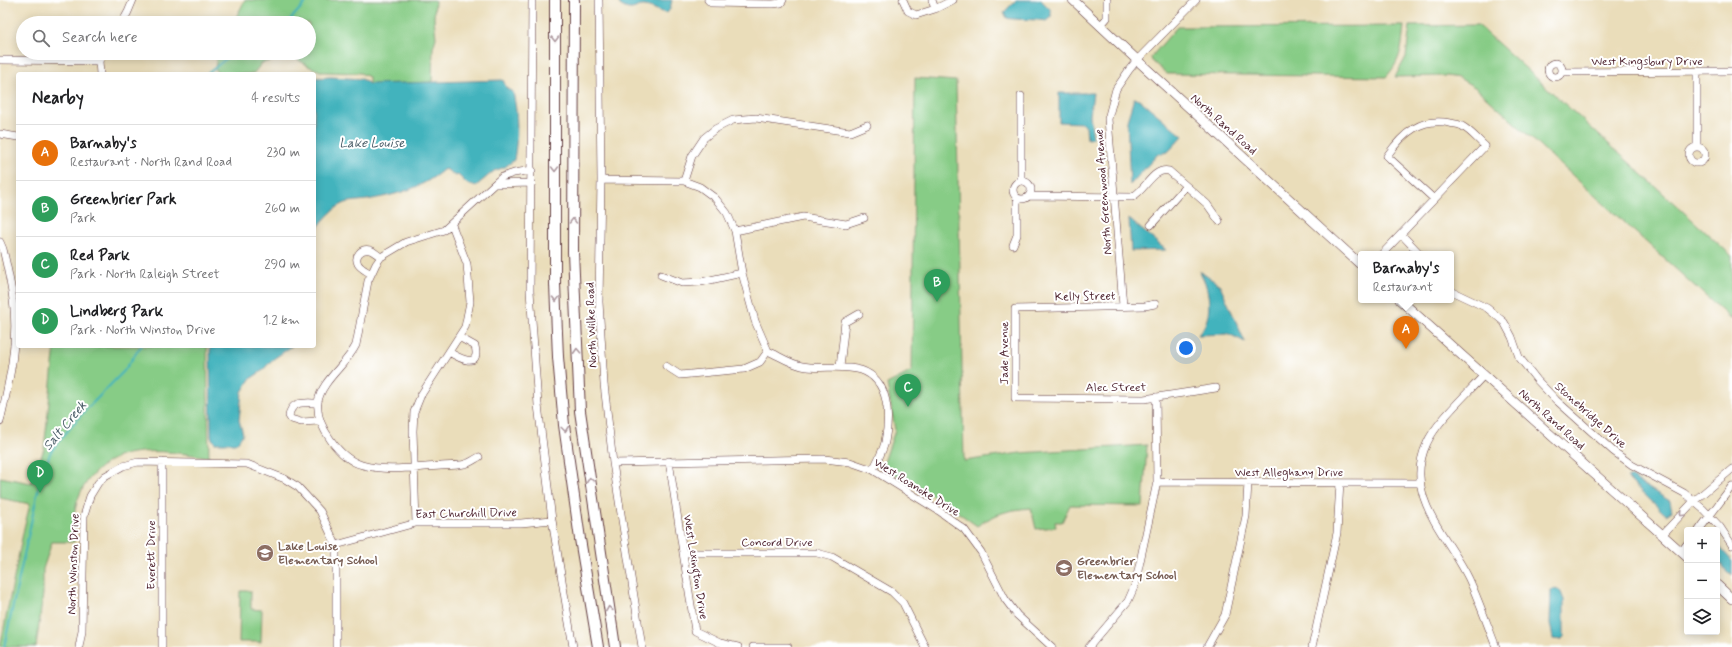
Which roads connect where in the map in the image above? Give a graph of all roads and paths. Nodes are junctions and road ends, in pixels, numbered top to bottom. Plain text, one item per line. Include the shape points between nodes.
1 (133, 0) edge
2 (532, 0) edge
3 (555, 0) edge
4 (574, 0) edge
5 (599, 0) edge
6 (708, 0) edge
7 (783, 0) edge
8 (903, 0) edge
9 (932, 0) edge
10 (953, 0) edge
11 (1073, 0) edge
12 (1107, 0) edge
13 (1196, 0) edge
14 (935, 9) junction
15 (126, 16) edge
16 (1100, 26) junction
17 (0, 60) edge
18 (1137, 60) junction
19 (99, 61) joint
20 (1697, 71) junction
21 (1732, 71) edge
22 (100, 72) edge
23 (1562, 72) dead end
24 (1021, 96) dead end
25 (867, 125) dead end
26 (0, 134) edge
27 (16, 137) edge
28 (1697, 147) dead end
29 (532, 170) junction
30 (601, 180) junction
31 (684, 181) junction
32 (1021, 181) junction
33 (532, 183) junction
34 (497, 184) junction
35 (1186, 186) junction
36 (1029, 196) junction
37 (1017, 198) junction
38 (1114, 198) junction
39 (1434, 199) junction
40 (864, 218) dead end
41 (1220, 222) dead end
42 (452, 225) junction
43 (1151, 225) dead end
44 (735, 231) junction
45 (1401, 234) junction
46 (0, 242) edge
47 (1013, 245) dead end
48 (1385, 251) edge
49 (1417, 251) edge
50 (381, 257) junction
51 (1358, 262) edge
52 (742, 273) junction
53 (371, 274) junction
54 (661, 275) dead end
55 (1454, 292) edge
56 (1403, 303) edge
57 (1155, 304) dead end
58 (1123, 306) junction
59 (1015, 309) joint
60 (859, 314) dead end
61 (460, 337) junction
62 (768, 351) junction
63 (449, 352) junction
64 (666, 366) dead end
65 (840, 367) junction
66 (1484, 375) junction
67 (1216, 388) dead end
68 (1156, 397) junction
69 (1015, 398) joint
70 (318, 403) junction
71 (319, 420) junction
72 (0, 422) edge
73 (479, 457) dead end
74 (669, 461) junction
75 (162, 462) junction
76 (613, 463) junction
77 (414, 467) junction
78 (1732, 469) edge
79 (873, 470) junction
80 (1157, 482) junction
81 (1248, 483) junction
82 (1340, 484) junction
83 (1420, 484) junction
84 (1732, 486) edge
85 (1694, 502) junction
86 (1710, 517) junction
87 (552, 520) junction
88 (416, 523) junction
89 (1702, 527) edge
90 (1662, 535) junction
91 (336, 545) junction
92 (1732, 545) edge
93 (683, 553) junction
94 (1684, 554) edge
95 (1720, 588) edge
96 (1732, 599) edge
97 (79, 647) edge
98 (162, 647) edge
99 (336, 647) edge
100 (573, 647) edge
101 (598, 647) edge
102 (615, 647) edge
103 (642, 647) edge
104 (738, 647) edge
105 (753, 647) edge
106 (788, 647) edge
107 (925, 647) edge
108 (1052, 647) edge
109 (1089, 647) edge
110 (1207, 647) edge
111 (1312, 647) edge
112 (1496, 647) edge

1 - 15 street
2 - 29 street
3 -> 101 highway via 555,284 558,357 567,448
102 -> 4 highway via 580,411 572,252
5 - 30 street, North Wilke Road
6 - 7 street via 711,3 773,4 782,3
8 - 14 street via 908,12 913,15
9 - 14 street
10 - 14 street
11 - 16 main road, North Rand Road
12 - 16 street via 1107,18
13 - 18 street, North Greenwood Avenue
16 - 18 main road, North Rand Road
17 - 19 street
18 - 38 street, North Greenwood Avenue via 1116,89 1108,119
18 - 51 main road, North Rand Road
19 - 22 street
20 - 21 street, West Kingsbury Drive
20 - 23 street, West Kingsbury Drive
20 - 28 street
24 - 32 street
25 - 31 street via 850,132 756,118 733,120 704,138 692,156
26 - 27 street
29 - 33 street
29 - 34 street via 502,177
30 - 31 street
30 - 76 street, North Wilke Road via 599,302 604,384
31 - 44 street via 700,187 715,198 727,213
32 - 36 street via 1030,187
32 - 37 street via 1013,189
33 - 34 street
33 - 87 street via 530,291 538,405
34 - 42 street
35 - 38 street via 1169,171 1158,171 1138,194
35 - 41 street via 1207,204
35 - 43 street
36 - 37 street via 1025,199
36 - 38 street
37 - 47 street via 1017,235
38 - 58 street, North Greenwood Avenue
39 - 39 street via 1485,146 1462,126 1425,122 1410,131 1386,156
39 - 45 street
40 - 44 street via 846,224 803,217
42 - 50 street via 401,245
42 - 61 street via 467,264 470,290 465,327
44 - 52 street
45 - 48 street
45 - 49 street
46 - 72 street via 14,301 14,336
50 - 53 street
50 - 53 street via 371,250 361,251 358,255 361,268
52 - 54 street via 701,282 682,283
52 - 62 street via 755,321
53 - 70 street via 356,345 352,354 323,389
55 - 85 street, Stonebridge Drive via 1487,308 1504,322 1520,357 1537,380 1613,451 1632,465 1684,493
56 - 66 main road, North Rand Road
57 - 58 street, Kelly Street
58 - 59 street, Kelly Street
59 - 69 street, Jade Avenue
60 - 65 street via 845,322
61 - 63 street
61 - 63 street via 475,346 474,359 464,361
62 - 64 street via 760,362 744,369 680,375
62 - 65 street via 802,366
63 - 77 street via 421,395 414,412
65 - 79 street via 861,370 875,378 883,388 887,403 887,422 884,443
66 - 83 street via 1437,427 1427,442 1422,458
66 - 90 main road, North Rand Road
67 - 68 street, Alec Street
68 - 69 street, Alec Street
68 - 80 street
70 - 71 street
70 - 71 street via 294,405 291,407 290,416 291,419 301,422
71 - 77 street via 336,446 350,459 362,465 380,468
73 - 77 street via 466,464
74 - 76 street, West Roanoke Drive
74 - 79 street, West Roanoke Drive via 824,459 850,462
74 - 93 street, West Lexington Drive
75 - 91 street, North Winston Drive via 247,464 273,473 298,487 310,498 320,511
75 - 97 street, North Winston Drive via 138,462 123,466 105,476 90,496 84,516 82,631
75 - 98 street, Everett Drive
76 - 103 street, North Wilke Road
77 - 88 street
78 - 85 street
79 - 108 street, West Roanoke Drive via 964,529 981,552 1017,615
80 - 81 street, West Alleghany Drive
80 - 109 street via 1135,584 1128,601
81 - 82 street, West Alleghany Drive
81 - 110 street via 1246,516 1225,615
82 - 83 street, West Alleghany Drive
82 - 111 street via 1337,533
83 - 112 street via 1427,510 1469,579
84 - 86 street
85 - 86 street, Stonebridge Drive
85 -> 90 street
86 - 89 street
86 - 92 street, Stonebridge Drive
87 - 88 street, East Churchill Drive via 521,523
87 - 100 street
88 - 91 street, East Churchill Drive
90 - 94 main road, North Rand Road
91 - 99 street
93 - 104 street, West Lexington Drive via 695,631 720,643
93 - 107 street, Concord Drive via 817,553 832,557 892,592 902,603
95 - 96 main road
105 - 106 street

